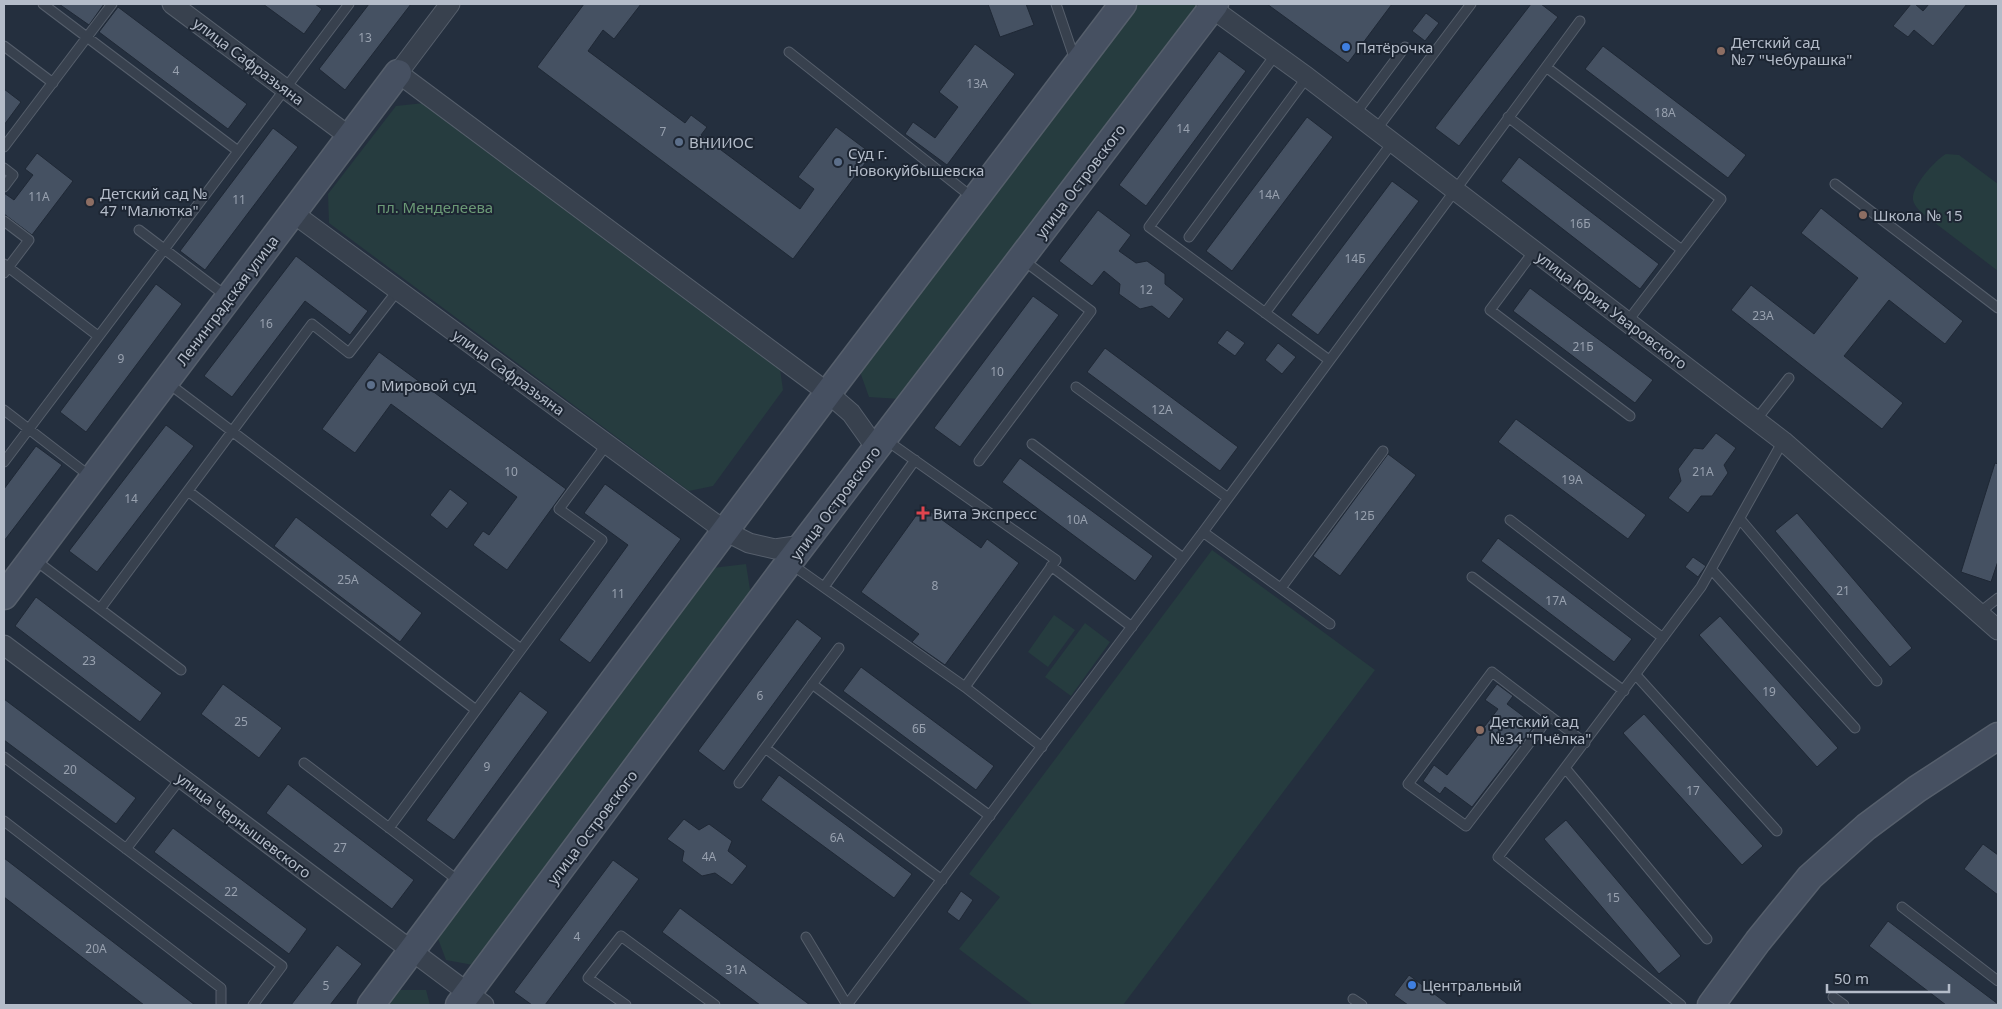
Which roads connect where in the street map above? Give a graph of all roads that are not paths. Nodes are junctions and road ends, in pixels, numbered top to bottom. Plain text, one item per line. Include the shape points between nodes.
1 (42, 4) edge
2 (112, 4) edge
3 (172, 4) edge
4 (450, 4) edge
5 (1056, 4) edge
6 (1123, 4) edge
7 (344, 5) edge
8 (1211, 5) edge
9 (1466, 5) edge
10 (1580, 21) dead end
11 (87, 37) junction
12 (4, 46) edge
13 (1405, 47) dead end
14 (789, 52) dead end
15 (1276, 54) junction
16 (1077, 65) junction
17 (1546, 67) junction
18 (398, 73) junction
19 (1307, 77) junction
20 (53, 82) junction
21 (286, 89) junction
22 (1355, 114) junction
23 (1508, 117) junction
24 (1376, 130) junction
25 (350, 137) junction
26 (1392, 142) junction
27 (4, 147) edge
28 (238, 151) junction
29 (4, 168) edge
30 (1835, 184) dead end
31 (4, 187) edge
32 (1454, 190) junction
33 (975, 200) junction
34 (293, 213) junction
35 (4, 221) edge
36 (139, 230) dead end
37 (1188, 237) dead end
38 (164, 249) junction
39 (1682, 250) junction
40 (1534, 251) junction
41 (1020, 259) junction
42 (5, 268) edge
43 (398, 290) junction
44 (229, 298) junction
45 (1998, 308) edge
46 (1265, 312) junction
47 (1627, 322) junction
48 (98, 336) junction
49 (1329, 360) junction
50 (1789, 378) dead end
51 (166, 382) junction
52 (1076, 387) dead end
53 (828, 393) junction
54 (4, 410) edge
55 (1630, 416) dead end
56 (1756, 420) junction
57 (28, 429) junction
58 (232, 432) junction
59 (1783, 441) junction
60 (880, 443) junction
61 (607, 444) junction
62 (1032, 444) dead end
63 (1383, 451) dead end
64 (914, 460) junction
65 (979, 461) dead end
66 (4, 462) edge
67 (93, 478) junction
68 (188, 491) junction
69 (1228, 498) junction
70 (1740, 519) junction
71 (1510, 520) dead end
72 (726, 531) junction
73 (1203, 532) junction
74 (796, 554) junction
75 (33, 558) junction
76 (1183, 558) junction
77 (1051, 566) junction
78 (1711, 568) junction
79 (1472, 577) dead end
80 (824, 587) junction
81 (1281, 588) junction
82 (4, 596) edge
83 (1998, 598) edge
84 (100, 609) junction
85 (1980, 612) junction
86 (1330, 624) dead end
87 (1132, 627) junction
88 (1998, 630) edge
89 (1664, 638) junction
90 (4, 645) edge
91 (839, 648) dead end
92 (521, 649) junction
93 (181, 670) dead end
94 (1636, 675) junction
95 (1877, 681) dead end
96 (812, 684) junction
97 (965, 687) junction
98 (1624, 691) junction
99 (476, 710) junction
100 (1550, 716) junction
101 (1855, 728) dead end
102 (1998, 736) edge
103 (1585, 743) junction
104 (1042, 747) junction
105 (765, 748) junction
106 (4, 757) edge
107 (304, 763) dead end
108 (1566, 769) junction
109 (181, 778) junction
110 (739, 783) dead end
111 (990, 816) junction
112 (4, 822) edge
113 (389, 828) junction
114 (1777, 831) dead end
115 (126, 849) junction
116 (942, 880) junction
117 (462, 883) junction
118 (1902, 908) dead end
119 (806, 938) dead end
120 (1707, 939) dead end
121 (412, 951) junction
122 (1998, 981) edge
123 (1833, 997) dead end
124 (1353, 999) dead end
125 (470, 1001) edge
126 (221, 1005) edge
127 (253, 1005) edge
128 (371, 1005) edge
129 (626, 1005) edge
130 (715, 1005) edge
131 (847, 1005) edge
132 (1362, 1005) edge
133 (1681, 1005) edge
134 (1711, 1005) edge
135 (1844, 1005) edge

1 - 11 lane
2 - 11 lane
3 - 21 street, улица Сафразьяна
4 - 18 street, Ленинградская улица
5 - 16 lane
6 - 16 main road
7 - 21 lane
8 - 15 street, улица Юрия Уваровского
8 - 41 main road, улица Островского
9 - 24 lane
10 - 17 lane
11 - 20 lane
11 - 28 lane
12 - 20 lane
13 - 22 lane
14 - 33 lane
15 - 19 street, улица Юрия Уваровского
15 - 46 lane via 1149,227
16 - 33 main road
17 - 23 lane
17 - 39 lane via 1721,199
18 - 25 main road, Ленинградская улица
18 - 53 street
19 - 22 street, улица Юрия Уваровского
19 - 37 lane
20 - 27 lane
21 - 25 street, улица Сафразьяна
21 - 28 lane
22 - 24 street, улица Юрия Уваровского
23 - 32 lane
23 - 39 lane
24 - 26 street, улица Юрия Уваровского
25 - 34 main road, Ленинградская улица
26 - 32 street, улица Юрия Уваровского
26 - 46 lane
28 - 38 lane
29 - 31 lane via 12,175
30 - 45 lane
32 - 40 street, улица Юрия Уваровского
32 - 49 lane
33 - 53 main road
34 - 43 street, улица Сафразьяна
34 - 44 main road, Ленинградская улица
35 - 42 lane via 29,240
36 - 38 lane
38 - 44 lane
38 - 48 lane
39 - 47 lane
40 - 47 street, улица Юрия Уваровского
40 - 55 lane via 1490,310
41 - 60 main road, улица Островского
41 - 65 lane via 1091,311
42 - 48 lane
43 - 58 lane via 350,353 312,324
43 - 61 street, улица Сафразьяна
44 - 51 main road, Ленинградская улица
46 - 49 lane
47 - 56 street, улица Юрия Уваровского
48 - 57 lane
49 - 69 lane
50 - 56 lane
51 - 58 lane
51 - 67 main road, Ленинградская улица
52 - 69 lane
53 - 60 street
53 - 72 main road
54 - 57 lane
56 - 59 street, улица Юрия Уваровского
57 - 66 lane
57 - 67 lane
58 - 68 lane
58 - 92 lane
59 - 70 lane
59 - 85 street, улица Юрия Уваровского
60 - 64 lane
60 - 74 main road, улица Островского
61 - 72 street, улица Сафразьяна
61 - 92 lane via 560,509 602,540
62 - 76 lane
63 - 81 lane
64 - 77 lane via 1056,560
64 - 80 lane
67 - 75 main road, Ленинградская улица
68 - 84 lane
68 - 99 lane
69 - 73 lane
70 - 78 lane
70 - 95 lane
71 - 89 lane
72 - 74 street, улица Сафразьяна via 749,543
72 - 117 main road
73 - 76 lane
73 - 81 lane
74 - 80 lane
74 - 125 main road, улица Островского
75 - 82 main road, Ленинградская улица
75 - 84 lane
76 - 87 lane
77 - 87 lane
77 - 97 lane
78 - 89 lane
78 - 101 lane
79 - 98 lane
80 - 97 lane
81 - 86 lane
83 - 85 lane
84 - 93 lane
85 - 88 street, улица Юрия Уваровского
87 - 104 lane
89 - 94 lane
90 - 109 street, улица Чернышевского
91 - 96 lane
92 - 99 lane
94 - 98 lane
94 - 114 lane
96 - 105 lane
96 - 111 lane
97 - 104 lane
98 - 103 lane
99 - 113 lane
100 - 100 lane via 1492,672 1408,784 1466,826
100 - 103 lane
102 - 134 main road via 1866,827 1810,877
103 - 108 lane
104 - 111 lane
105 - 110 lane
105 - 116 lane
106 - 115 lane
107 - 113 lane
108 - 120 lane
108 - 133 lane via 1498,857
109 - 115 lane
109 - 121 street, улица Чернышевского
111 - 116 lane
112 - 126 lane via 221,988
113 - 117 lane
115 - 127 lane via 282,966
116 - 131 lane
117 - 121 main road
118 - 122 lane
119 - 131 lane
121 - 125 street, улица Чернышевского
121 - 128 main road
123 - 135 lane
124 - 132 lane
129 - 130 lane via 588,978 621,936

